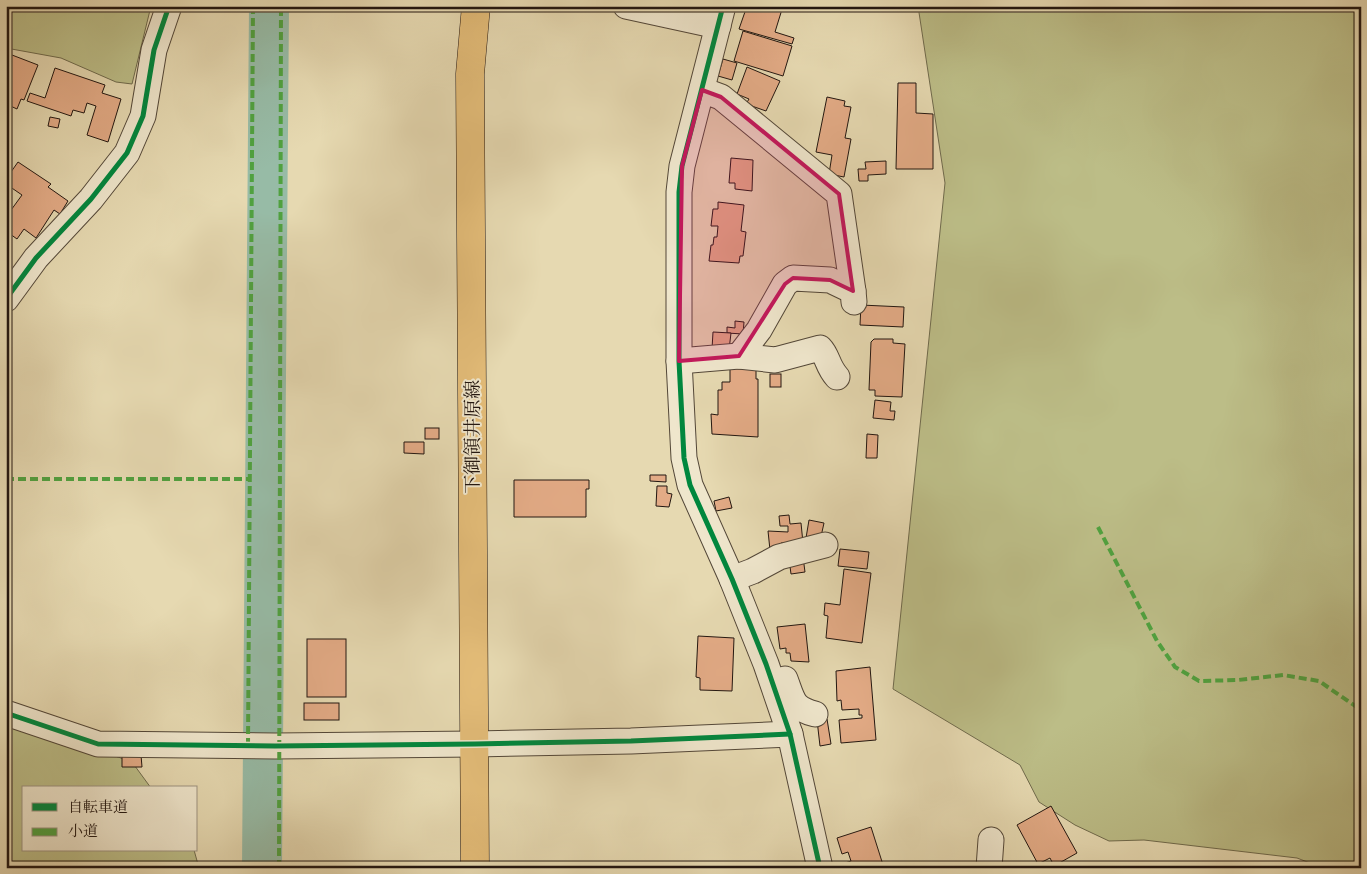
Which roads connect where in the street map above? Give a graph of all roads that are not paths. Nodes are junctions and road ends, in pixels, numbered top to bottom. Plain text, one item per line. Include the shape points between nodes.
1 (169, 6) edge
2 (476, 6) edge
3 (626, 6) edge
4 (720, 16) edge
5 (702, 90) junction
6 (6, 299) edge
7 (739, 356) junction
8 (679, 362) junction
9 (837, 377) dead end
10 (825, 545) dead end
11 (732, 579) junction
12 (766, 664) junction
13 (6, 713) edge
14 (815, 714) dead end
15 (790, 734) junction
16 (474, 744) junction
17 (991, 840) dead end
18 (475, 868) edge
19 (820, 868) edge
20 (989, 868) edge

1 - 6 street via 154,50 143,116 126,153 91,198 36,258
2 - 16 main road, 下御領井原線 via 470,74
3 - 4 street
4 - 5 street
5 - 7 street via 721,98 839,194 854,297 830,280 793,278 785,284 759,330
5 - 8 street via 678,192
7 - 8 street
7 - 9 street via 774,360 820,348
8 - 11 street via 684,458 690,485
10 - 11 street via 779,557
11 - 12 street
12 - 14 street via 778,665 796,706
12 - 15 street
13 - 16 street via 98,744
15 - 16 street
15 - 19 street
16 - 18 main road, 下御領井原線
17 - 20 street

